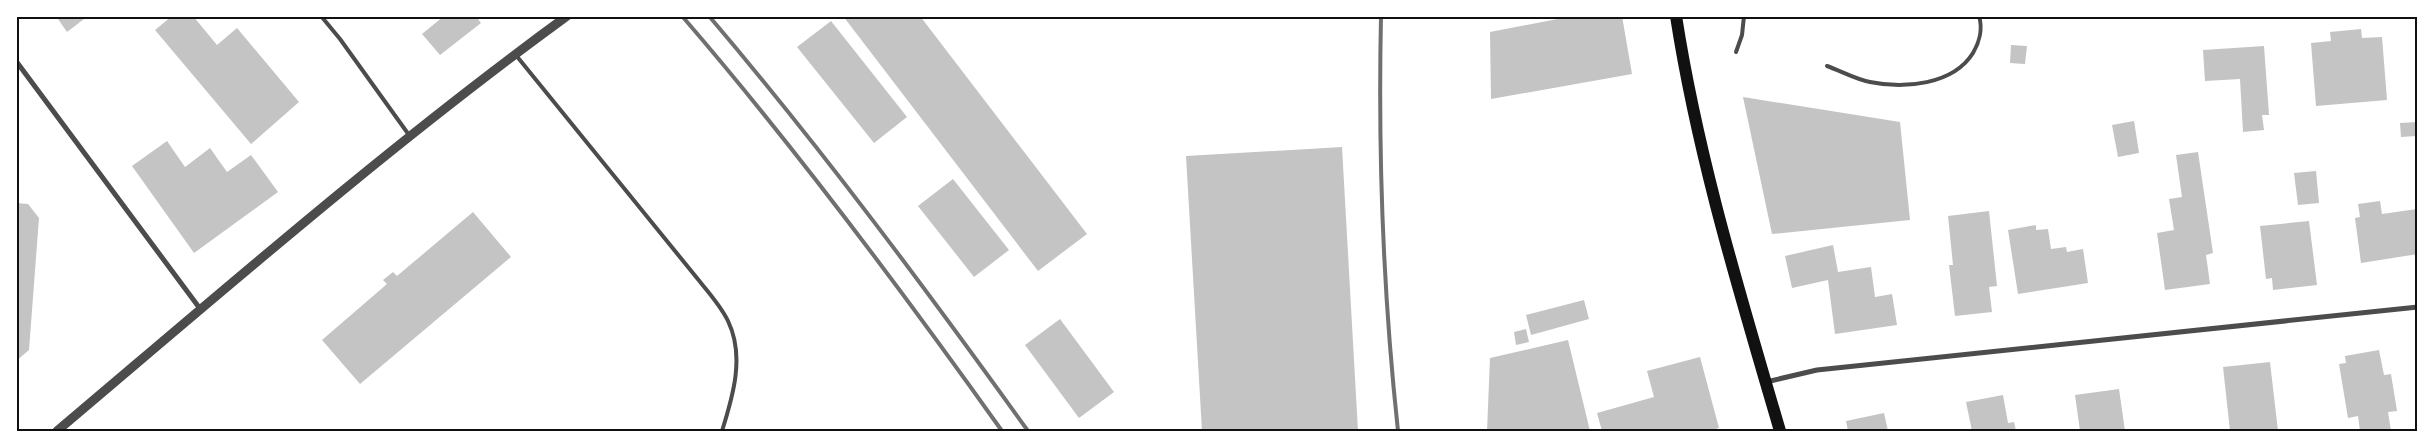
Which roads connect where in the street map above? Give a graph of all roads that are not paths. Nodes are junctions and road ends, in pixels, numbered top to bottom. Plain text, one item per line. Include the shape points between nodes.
1 (321, 16) edge
2 (567, 16) edge
3 (1676, 16) edge
4 (1744, 16) edge
5 (1979, 16) edge
6 (1736, 52) dead end
7 (514, 54) junction
8 (16, 61) edge
9 (1827, 66) dead end
10 (409, 136) junction
11 (2418, 307) edge
12 (201, 310) junction
13 (1766, 382) junction
14 (58, 431) edge
15 (722, 431) edge
16 (1780, 431) edge

1 - 10 lane
2 - 7 street
3 - 13 main road via 1691,101 1718,218
4 - 6 lane
5 - 9 lane via 1979,41 1968,60 1950,75 1933,80 1888,84 1869,82
7 - 10 street
7 - 15 lane via 728,320 734,337 737,369
8 - 12 street
10 - 12 street
11 - 13 street via 1816,370
12 - 14 street
13 - 16 main road

